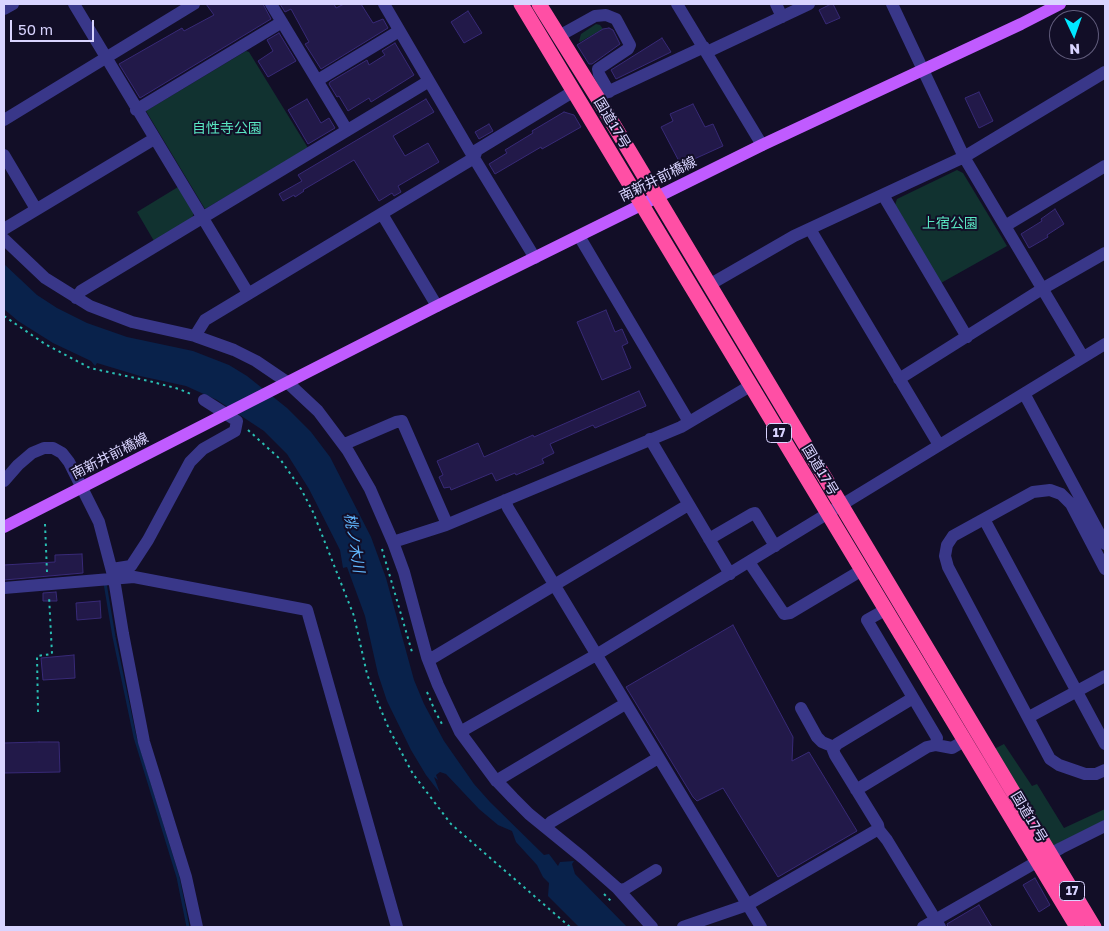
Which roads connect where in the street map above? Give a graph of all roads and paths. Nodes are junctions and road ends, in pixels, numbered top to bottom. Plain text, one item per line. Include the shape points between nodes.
1 (13, 4) edge
2 (74, 4) edge
3 (194, 4) edge
4 (271, 4) edge
5 (384, 4) edge
6 (521, 4) edge
7 (539, 4) edge
8 (677, 4) edge
9 (776, 4) edge
10 (809, 4) edge
11 (892, 4) edge
12 (1060, 4) edge
13 (176, 8) edge
14 (4, 9) edge
15 (782, 17) junction
16 (282, 22) junction
17 (399, 31) junction
18 (561, 38) junction
19 (705, 50) junction
20 (106, 58) junction
21 (924, 70) junction
22 (1105, 72) edge
23 (582, 73) junction
24 (318, 80) junction
25 (429, 81) junction
26 (574, 91) junction
27 (603, 95) junction
28 (136, 110) junction
29 (4, 120) edge
30 (347, 130) junction
31 (154, 139) junction
32 (762, 145) junction
33 (4, 155) edge
34 (964, 157) junction
35 (474, 158) junction
36 (1105, 166) edge
37 (883, 195) junction
38 (656, 197) junction
39 (642, 204) junction
40 (36, 209) junction
41 (382, 214) junction
42 (202, 218) junction
43 (1005, 226) junction
44 (4, 229) edge
45 (810, 229) junction
46 (579, 236) junction
47 (4, 240) edge
48 (1105, 253) edge
49 (535, 258) junction
50 (709, 285) junction
51 (1042, 289) junction
52 (248, 293) junction
53 (76, 298) junction
54 (437, 306) junction
55 (4, 316) edge
56 (196, 336) junction
57 (967, 337) junction
58 (1105, 344) edge
59 (1083, 357) junction
60 (900, 378) junction
61 (287, 382) junction
62 (750, 386) junction
63 (1025, 395) junction
64 (204, 400) joint
65 (231, 416) junction
66 (689, 422) junction
67 (650, 439) junction
68 (342, 443) junction
69 (939, 445) junction
70 (4, 481) edge
71 (82, 486) junction
72 (505, 500) junction
73 (688, 505) junction
74 (842, 506) junction
75 (828, 514) junction
76 (984, 519) junction
77 (45, 524) dead end
78 (447, 524) junction
79 (4, 527) edge
80 (708, 539) junction
81 (394, 542) junction
82 (1105, 544) edge
83 (775, 546) junction
84 (382, 548) dead end
85 (749, 562) junction
86 (1105, 569) edge
87 (862, 570) junction
88 (113, 574) junction
89 (730, 574) junction
90 (48, 585) junction
91 (554, 586) junction
92 (4, 588) edge
93 (885, 610) junction
94 (596, 655) junction
95 (414, 657) dead end
96 (428, 657) junction
97 (1105, 676) edge
98 (1077, 691) junction
99 (427, 693) dead end
100 (913, 698) junction
101 (625, 704) junction
102 (801, 708) dead end
103 (38, 712) dead end
104 (1029, 717) junction
105 (442, 724) dead end
106 (460, 732) junction
107 (964, 741) junction
108 (1105, 744) edge
109 (936, 745) junction
110 (834, 747) junction
111 (658, 758) junction
112 (1105, 770) edge
113 (496, 780) junction
114 (856, 790) junction
115 (544, 826) junction
116 (1105, 826) edge
117 (879, 830) junction
118 (1105, 834) edge
119 (1044, 859) junction
120 (656, 870) dead end
121 (619, 890) junction
122 (747, 905) junction
123 (937, 923) edge
124 (197, 927) edge
125 (397, 927) edge
126 (570, 927) edge
127 (652, 927) edge
128 (683, 927) edge
129 (761, 927) edge
130 (922, 927) edge
131 (1077, 927) edge
132 (1094, 927) edge

1 - 14 street
2 - 20 street
3 - 13 street
4 - 16 street
5 - 17 street
6 - 26 highway, 国道17号 / 17
7 - 18 highway, 国道17号 / 17
8 - 19 street
9 - 15 street
10 - 15 street
11 - 21 street
12 - 21 main road, 南新井前橋線
13 - 20 street
15 - 19 street
16 - 24 street
16 - 28 street
17 - 24 street
17 - 25 street
18 - 23 highway, 国道17号 / 17
18 - 23 street via 598,20 614,26 623,42 622,48
18 - 27 street via 595,16 606,15 616,19 630,44 628,49 598,69
19 - 27 street
19 - 32 street
20 - 28 street
20 - 29 street
21 - 32 main road, 南新井前橋線
21 - 34 street
22 - 34 street
23 - 27 highway, 国道17号 / 17
24 - 30 street
25 - 30 street
25 - 35 street
26 - 35 street via 477,150
26 - 39 highway, 国道17号 / 17
27 - 38 highway, 国道17号 / 17
28 - 31 street
30 - 42 street
31 - 40 street
31 - 42 street
32 - 38 main road, 南新井前橋線
33 - 40 street
34 - 37 street
34 - 43 street
35 - 41 street
35 - 49 street
36 - 43 street
37 - 45 street
37 - 57 street
38 - 39 main road, 南新井前橋線
38 - 50 highway, 国道17号 / 17
39 - 46 main road, 南新井前橋線
39 - 62 highway, 国道17号 / 17
40 - 44 street
41 - 52 street
41 - 54 street
42 - 52 street
42 - 53 street via 81,291
43 - 51 street
45 - 50 street
45 - 60 street
46 - 49 main road, 南新井前橋線
46 - 66 street
47 - 53 street via 45,278
48 - 51 street
49 - 54 main road, 南新井前橋線
50 - 74 highway, 国道17号 / 17
51 - 57 street
51 - 59 street
52 - 56 street via 205,320
53 - 56 street via 132,322
54 - 61 main road, 南新井前橋線
55 - 64 path via 45,344 90,368 179,389
56 - 61 street via 256,361
57 - 60 street
58 - 59 street
59 - 63 street
60 - 69 street
61 - 65 main road, 南新井前橋線
61 - 68 street via 318,411
62 - 66 street
62 - 75 highway, 国道17号 / 17
63 - 69 street
63 - 82 street
64 - 65 street
65 - 71 main road, 南新井前橋線
65 - 88 street via 235,431 203,449 190,462 131,566
65 - 126 path via 280,459 313,512 354,616 378,703 413,774 451,824
66 - 67 street
67 - 72 street
67 - 73 street
68 - 78 street via 402,421
68 - 81 street via 370,489
69 - 74 street
70 - 71 street via 32,453 53,448 69,462
71 - 79 main road, 南新井前橋線
71 - 88 street via 99,522
72 - 78 street
72 - 91 street
73 - 80 street
73 - 91 street
74 - 75 street
74 - 119 highway, 国道17号 / 17
75 - 83 street
75 - 87 highway, 国道17号 / 17
76 - 86 street via 1032,492 1056,491 1071,504
76 - 98 street
76 - 104 street via 953,536 944,556
77 - 90 path
78 - 81 street
80 - 83 street via 755,513
80 - 89 street
81 - 96 street
83 - 85 street
84 - 95 path
85 - 87 street via 784,614
85 - 89 street
87 - 93 highway, 国道17号 / 17
88 - 90 street
88 - 124 street via 144,742 186,877
88 - 125 street via 307,610
89 - 94 street
90 - 92 street
90 - 103 path via 52,654 37,656
91 - 94 street
91 - 96 street via 434,658
93 - 100 street via 867,620
93 - 107 highway, 国道17号 / 17
94 - 101 street
94 - 106 street
96 - 106 street
97 - 98 street
98 - 104 street
98 - 108 street
99 - 105 path
100 - 109 street via 937,738
100 - 110 street
101 - 111 street
101 - 113 street
102 - 110 street via 817,737
104 - 112 street via 1054,763 1085,774
106 - 113 street
107 - 109 street via 952,748
107 - 119 highway, 国道17号 / 17
109 - 114 street via 927,747
110 - 114 street via 835,755
111 - 115 street
111 - 122 street
113 - 115 street
114 - 117 street
115 - 121 street
116 - 119 street
117 - 122 street
117 - 123 street
118 - 119 street
119 - 123 street
119 - 131 highway, 国道17号 / 17
119 - 132 highway, 国道17号 / 17
120 - 121 street
121 - 127 street
122 - 128 street
122 - 129 street
123 - 130 street

